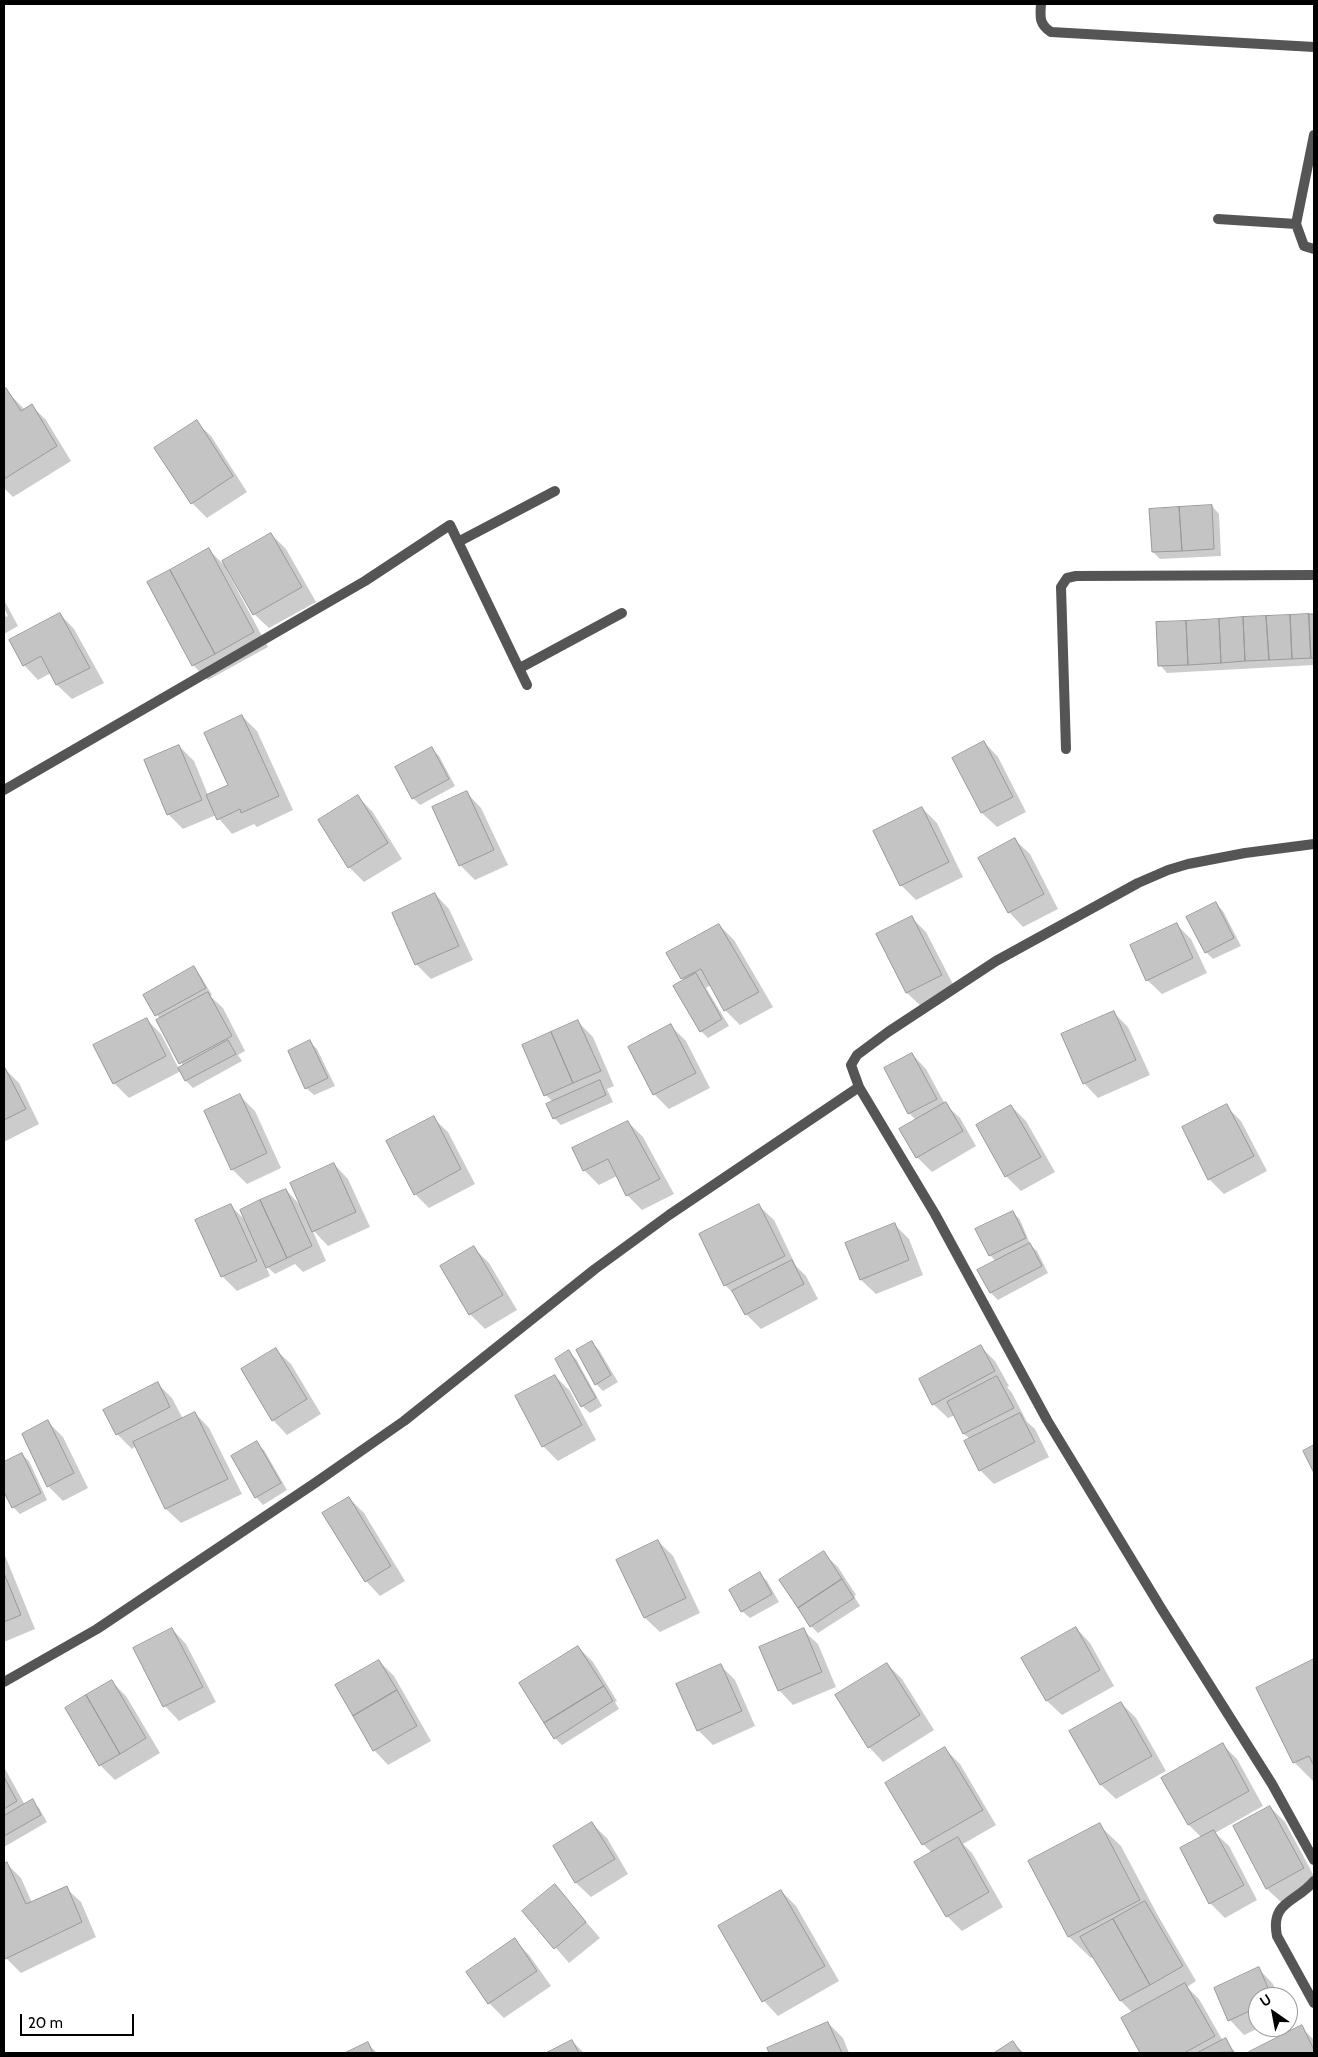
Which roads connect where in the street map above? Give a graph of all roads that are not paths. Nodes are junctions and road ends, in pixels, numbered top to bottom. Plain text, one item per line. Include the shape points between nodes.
1 (1041, 4) edge
2 (1314, 47) edge
3 (1314, 135) edge
4 (1218, 219) dead end
5 (1296, 224) junction
6 (1314, 249) edge
7 (555, 491) dead end
8 (458, 542) junction
9 (1314, 575) edge
10 (622, 613) dead end
11 (520, 668) junction
12 (528, 685) dead end
13 (1066, 750) dead end
14 (4, 790) edge
15 (1314, 844) edge
16 (859, 1087) junction
17 (4, 1682) edge
18 (1314, 1860) edge
19 (1314, 1881) edge
20 (1314, 2003) edge

1 - 2 street via 1040,20 1051,32
3 - 5 street
4 - 5 street
5 - 6 street via 1304,246
7 - 8 street
8 - 11 street
8 - 14 street via 450,525 365,581
9 - 13 street via 1067,578 1061,588
10 - 11 street
11 - 12 street
15 - 16 street via 1188,864 1138,883 996,961 888,1032 852,1060 851,1071
16 - 17 street via 595,1269 404,1421 97,1629
16 - 18 street via 935,1214 1047,1420 1272,1784
19 - 20 street via 1279,1910 1275,1918 1277,1936

